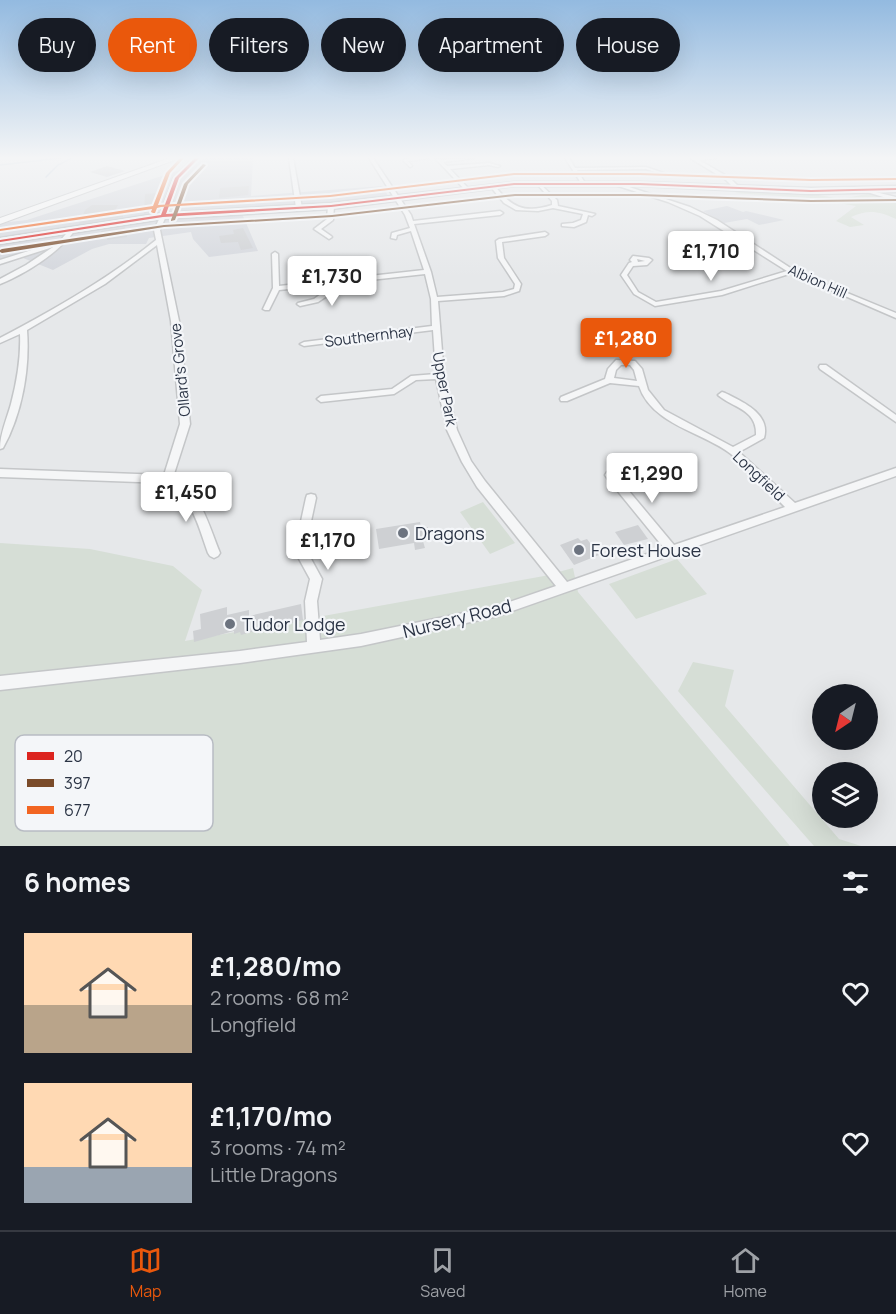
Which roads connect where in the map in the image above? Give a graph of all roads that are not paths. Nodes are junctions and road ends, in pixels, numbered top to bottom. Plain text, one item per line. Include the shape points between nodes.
1 (66, 197) edge
2 (170, 197) edge
3 (297, 197) edge
4 (400, 197) edge
5 (502, 197) edge
6 (552, 197) edge
7 (662, 197) edge
8 (396, 198) junction
9 (331, 206) junction
10 (554, 207) junction
11 (299, 208) junction
12 (501, 213) dead end
13 (163, 216) junction
14 (0, 221) edge
15 (564, 225) dead end
16 (412, 226) junction
17 (72, 230) junction
18 (545, 234) dead end
19 (329, 237) dead end
20 (20, 238) junction
21 (394, 238) dead end
22 (159, 240) junction
23 (0, 241) edge
24 (59, 243) junction
25 (24, 254) junction
26 (275, 255) dead end
27 (0, 262) edge
28 (635, 262) dead end
29 (793, 271) junction
30 (428, 272) junction
31 (0, 282) edge
32 (321, 283) junction
33 (276, 288) junction
34 (434, 299) junction
35 (300, 304) dead end
36 (267, 309) dead end
37 (896, 316) edge
38 (435, 328) junction
39 (23, 329) junction
40 (0, 341) edge
41 (304, 344) dead end
42 (823, 367) dead end
43 (440, 376) junction
44 (609, 380) junction
45 (640, 384) junction
46 (722, 395) dead end
47 (321, 399) dead end
48 (564, 399) dead end
49 (896, 418) edge
50 (0, 446) edge
51 (733, 451) junction
52 (896, 472) edge
53 (0, 474) edge
54 (610, 475) dead end
55 (168, 479) junction
56 (311, 498) dead end
57 (793, 508) junction
58 (672, 550) junction
59 (214, 553) dead end
60 (565, 588) junction
61 (314, 646) junction
62 (0, 683) edge

1 - 14 street
2 - 13 street
3 - 11 street
4 - 8 main road
5 - 10 street via 513,207
6 - 10 street
7 - 29 street, Albion Hill via 724,226
8 - 9 main road
8 - 16 street, Upper Park
9 - 11 main road
9 - 19 street via 330,220 317,229
10 - 15 street via 589,214 584,221
11 - 13 main road
12 - 16 street
13 - 17 main road
13 - 22 street via 157,230
16 - 21 street via 396,232
16 - 30 street, Upper Park
17 - 20 main road
17 - 24 street
18 - 34 street via 499,241 501,258 518,284 517,290
20 - 23 main road
20 - 25 street
22 - 39 street via 103,282
22 - 55 street, Ollard's Grove via 175,321 185,424
24 - 25 street
24 - 31 street
25 - 27 street
26 - 33 street
28 - 29 street via 624,275 636,292 655,304 722,293
29 - 37 street, Albion Hill
30 - 32 street
30 - 34 street, Upper Park
32 - 33 street
32 - 35 street via 325,295 322,299
33 - 36 street
34 - 38 street, Upper Park
38 - 41 street, Southernhay via 313,346
38 - 43 street, Upper Park
39 - 40 street
39 - 50 street via 12,420
42 - 49 street
43 - 47 street via 414,378 394,391
43 - 60 street, Upper Park via 452,430 467,462
44 - 45 street
44 - 45 street, Longfield via 616,364 628,362 638,369
44 - 48 street, Longfield
45 - 51 street, Longfield via 666,416
46 - 51 street via 748,408 761,425 761,436
51 - 57 street, Longfield
52 - 57 street, Nursery Road
53 - 55 street
54 - 58 street
55 - 59 street via 178,482 194,505
56 - 61 street via 302,540 304,557 316,579 311,601
57 - 58 street, Nursery Road
58 - 60 street, Nursery Road
60 - 61 street, Nursery Road via 488,613
61 - 62 street, Nursery Road

